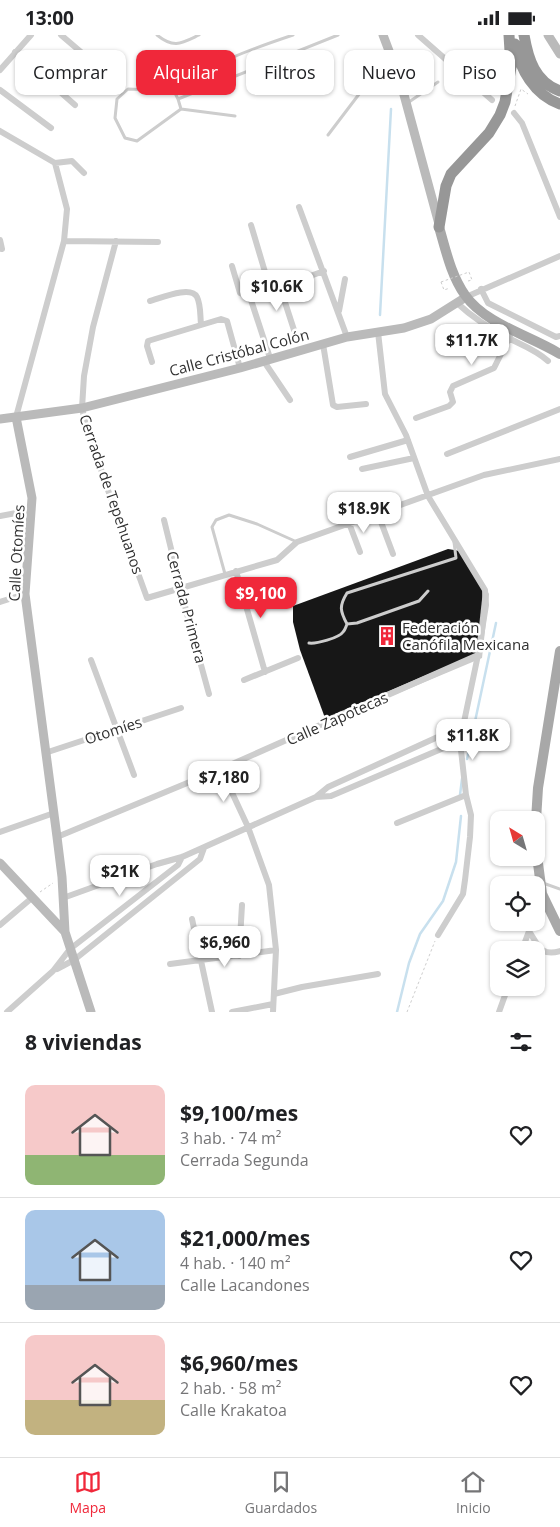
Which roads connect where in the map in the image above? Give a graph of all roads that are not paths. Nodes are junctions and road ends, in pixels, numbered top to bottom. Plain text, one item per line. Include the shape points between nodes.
1 (31, 35) edge
2 (61, 35) edge
3 (157, 35) edge
4 (199, 35) edge
5 (293, 35) edge
6 (338, 35) edge
7 (383, 35) edge
8 (418, 35) edge
9 (509, 35) edge
10 (514, 35) edge
11 (524, 35) edge
12 (548, 35) edge
13 (18, 50) edge
14 (79, 50) edge
15 (389, 50) edge
16 (15, 54) edge
17 (560, 54) edge
18 (236, 56) edge
19 (0, 70) edge
20 (438, 82) dead end
21 (136, 89) edge
22 (0, 90) edge
23 (560, 91) edge
24 (64, 95) edge
25 (176, 95) edge
26 (358, 95) edge
27 (403, 95) edge
28 (178, 99) junction
29 (492, 100) dead end
30 (406, 104) junction
31 (560, 104) edge
32 (75, 105) dead end
33 (181, 109) junction
34 (514, 113) dead end
35 (235, 116) dead end
36 (51, 128) dead end
37 (0, 131) edge
38 (328, 135) dead end
39 (55, 163) junction
40 (84, 173) dead end
41 (299, 207) dead end
42 (560, 217) edge
43 (251, 225) dead end
44 (439, 227) junction
45 (0, 239) edge
46 (64, 241) junction
47 (116, 241) junction
48 (158, 242) dead end
49 (2, 249) dead end
50 (560, 256) edge
51 (232, 266) dead end
52 (324, 271) junction
53 (345, 279) dead end
54 (280, 287) junction
55 (481, 289) junction
56 (466, 297) junction
57 (150, 301) dead end
58 (456, 303) junction
59 (339, 313) junction
60 (202, 325) junction
61 (294, 330) dead end
62 (378, 332) junction
63 (511, 334) junction
64 (560, 336) edge
65 (347, 337) junction
66 (323, 344) junction
67 (560, 354) edge
68 (266, 359) junction
69 (548, 361) dead end
70 (152, 362) dead end
71 (240, 368) junction
72 (290, 400) dead end
73 (366, 404) dead end
74 (82, 408) junction
75 (560, 409) edge
76 (16, 417) junction
77 (416, 418) dead end
78 (0, 419) edge
79 (407, 437) junction
80 (447, 453) dead end
81 (350, 457) dead end
82 (414, 458) junction
83 (560, 459) edge
84 (362, 469) dead end
85 (428, 496) junction
86 (32, 510) junction
87 (378, 514) junction
88 (0, 516) edge
89 (164, 520) dead end
90 (349, 523) junction
91 (453, 536) junction
92 (297, 542) junction
93 (360, 552) dead end
94 (393, 554) dead end
95 (236, 571) junction
96 (225, 574) junction
97 (181, 587) junction
98 (428, 591) dead end
99 (25, 594) junction
100 (0, 602) edge
101 (347, 624) junction
102 (309, 643) dead end
103 (560, 651) edge
104 (478, 655) junction
105 (298, 657) dead end
106 (91, 660) dead end
107 (265, 672) junction
108 (244, 680) dead end
109 (209, 694) dead end
110 (181, 708) dead end
111 (464, 725) junction
112 (116, 729) junction
113 (460, 741) junction
114 (420, 745) junction
115 (45, 753) junction
116 (424, 757) junction
117 (390, 759) junction
118 (221, 769) junction
119 (394, 769) junction
120 (134, 775) dead end
121 (352, 776) junction
122 (356, 785) junction
123 (466, 795) junction
124 (316, 797) junction
125 (537, 811) edge
126 (54, 813) junction
127 (397, 823) dead end
128 (248, 827) junction
129 (0, 832) edge
130 (57, 837) junction
131 (204, 848) junction
132 (182, 857) junction
133 (0, 863) edge
134 (545, 884) edge
135 (560, 889) edge
136 (33, 897) junction
137 (63, 898) junction
138 (545, 901) edge
139 (242, 905) dead end
140 (192, 919) dead end
141 (0, 925) edge
142 (529, 931) joint
143 (560, 931) edge
144 (65, 932) junction
145 (438, 935) road end
146 (525, 941) edge
147 (70, 949) junction
148 (276, 950) junction
149 (560, 951) edge
150 (239, 956) junction
151 (74, 960) junction
152 (200, 960) junction
153 (170, 964) dead end
154 (53, 971) junction
155 (378, 974) dead end
156 (274, 994) junction
157 (505, 996) edge
158 (273, 1004) junction
159 (6, 1012) edge
160 (91, 1012) edge
161 (212, 1012) edge
162 (232, 1012) edge
163 (273, 1012) edge
164 (499, 1012) edge

1 - 13 street
2 - 14 street
3 - 4 lane via 173,45
5 - 18 lane
6 - 28 lane
7 - 15 street
8 - 29 street
9 - 44 highway via 511,67 505,102 489,133 451,174
10 - 31 highway via 518,58 526,76 543,95
11 - 23 highway via 533,68 546,83
12 - 17 street
16 - 19 street
20 - 30 lane
21 - 33 lane via 128,89 117,99 115,119 125,138 137,141
22 - 36 street
24 - 32 street
25 - 28 lane
26 - 38 lane
27 - 30 street
28 - 33 lane
30 - 44 street
33 - 35 lane
34 - 42 street via 522,123
37 - 39 street
39 - 40 street via 72,161
39 - 46 street, Calle Otomíes via 68,209
41 - 52 street
43 - 54 street via 268,282 272,287
44 - 56 main road via 449,263
45 - 49 street
46 - 47 street
46 - 76 street, Calle Otomíes
47 - 48 street
47 - 74 street, Cerrada de Tepehuanos via 93,327
50 - 55 street, Calle Cristóbal Colón
51 - 68 street via 240,293 250,297
52 - 54 street
52 - 59 street
53 - 59 street
54 - 61 street
55 - 56 street, Calle Cristóbal Colón
55 - 64 street via 488,303 556,337
56 - 58 street, Calle Cristóbal Colón
56 - 63 main road
57 - 60 street via 187,291 194,293 198,298
58 - 62 street, Calle Cristóbal Colón via 431,319
58 - 63 street via 474,318
59 - 65 street
60 - 70 street via 148,341
60 - 71 street via 221,319 227,321
62 - 65 street, Calle Cristóbal Colón
62 - 79 street via 385,394
63 - 67 main road via 548,346
63 - 69 street
63 - 77 street via 494,368 453,386 450,392 453,402 448,406
65 - 66 street, Calle Cristóbal Colón
66 - 68 street, Calle Cristóbal Colón
66 - 73 street via 333,405
68 - 71 street, Calle Cristóbal Colón
68 - 72 street
71 - 74 street, Calle Cristóbal Colón
74 - 76 street, Calle Cristóbal Colón
74 - 97 street, Cerrada de Tepehuanos via 147,598
75 - 80 street
76 - 78 street, Calle Cristóbal Colón
76 - 86 street, Calle Otomíes
79 - 81 street
79 - 82 street
82 - 84 street
82 - 85 street
83 - 85 street via 484,475
85 - 87 street
85 - 91 street
86 - 88 street
86 - 99 street, Calle Otomíes
87 - 90 street
87 - 94 street
89 - 97 street, Cerrada Primera
90 - 92 street
90 - 93 street
91 - 101 lane via 456,558 347,593 341,603
91 - 104 street via 485,589 486,605
92 - 95 street via 277,560
92 - 96 lane via 257,523 229,515 216,520 212,527
95 - 96 street
95 - 107 street
96 - 97 street
97 - 109 street, Cerrada Primera
98 - 101 lane via 419,601
99 - 100 street
99 - 115 street, Calle Otomíes
101 - 102 lane via 338,636
103 - 125 main road
104 - 111 street
104 - 118 street, Calle Zapotecas
105 - 107 street
106 - 112 street
107 - 108 street
110 - 112 street, Otomíes
111 - 113 street
111 - 114 street
112 - 115 street, Otomíes
112 - 120 street
113 - 116 street
113 - 123 street
114 - 116 street
114 - 117 street
115 - 126 street, Calle Otomíes
116 - 119 street
117 - 119 street
117 - 121 street
118 - 128 street
118 - 130 street, Calle Zapotecas
119 - 122 street
121 - 122 street
121 - 124 street via 328,787
122 - 124 street via 332,796
123 - 127 street
123 - 145 street via 471,815 463,894
124 - 128 street
126 - 129 street
126 - 130 street, Calle Otomíes
128 - 131 street
128 - 148 street via 269,885
130 - 137 street, Calle Otomíes
131 - 132 street
131 - 151 street via 200,859
132 - 137 street
132 - 147 street via 178,865
133 - 136 street
134 - 135 lane
136 - 141 street
136 - 144 street
137 - 144 street, Calle Otomíes
138 - 143 main road
139 - 150 street
140 - 152 street
142 - 146 street
142 - 149 street via 542,950 551,954
144 - 147 street, Calle Otomíes
147 - 151 street, Calle Otomíes
147 - 154 street
148 - 150 street
148 - 156 street
150 - 152 street
151 - 154 street
151 - 160 street, Calle Otomíes
152 - 153 street
152 - 161 street
154 - 159 street
155 - 156 street
156 - 158 street
157 - 164 street
158 - 162 street
158 - 163 street

